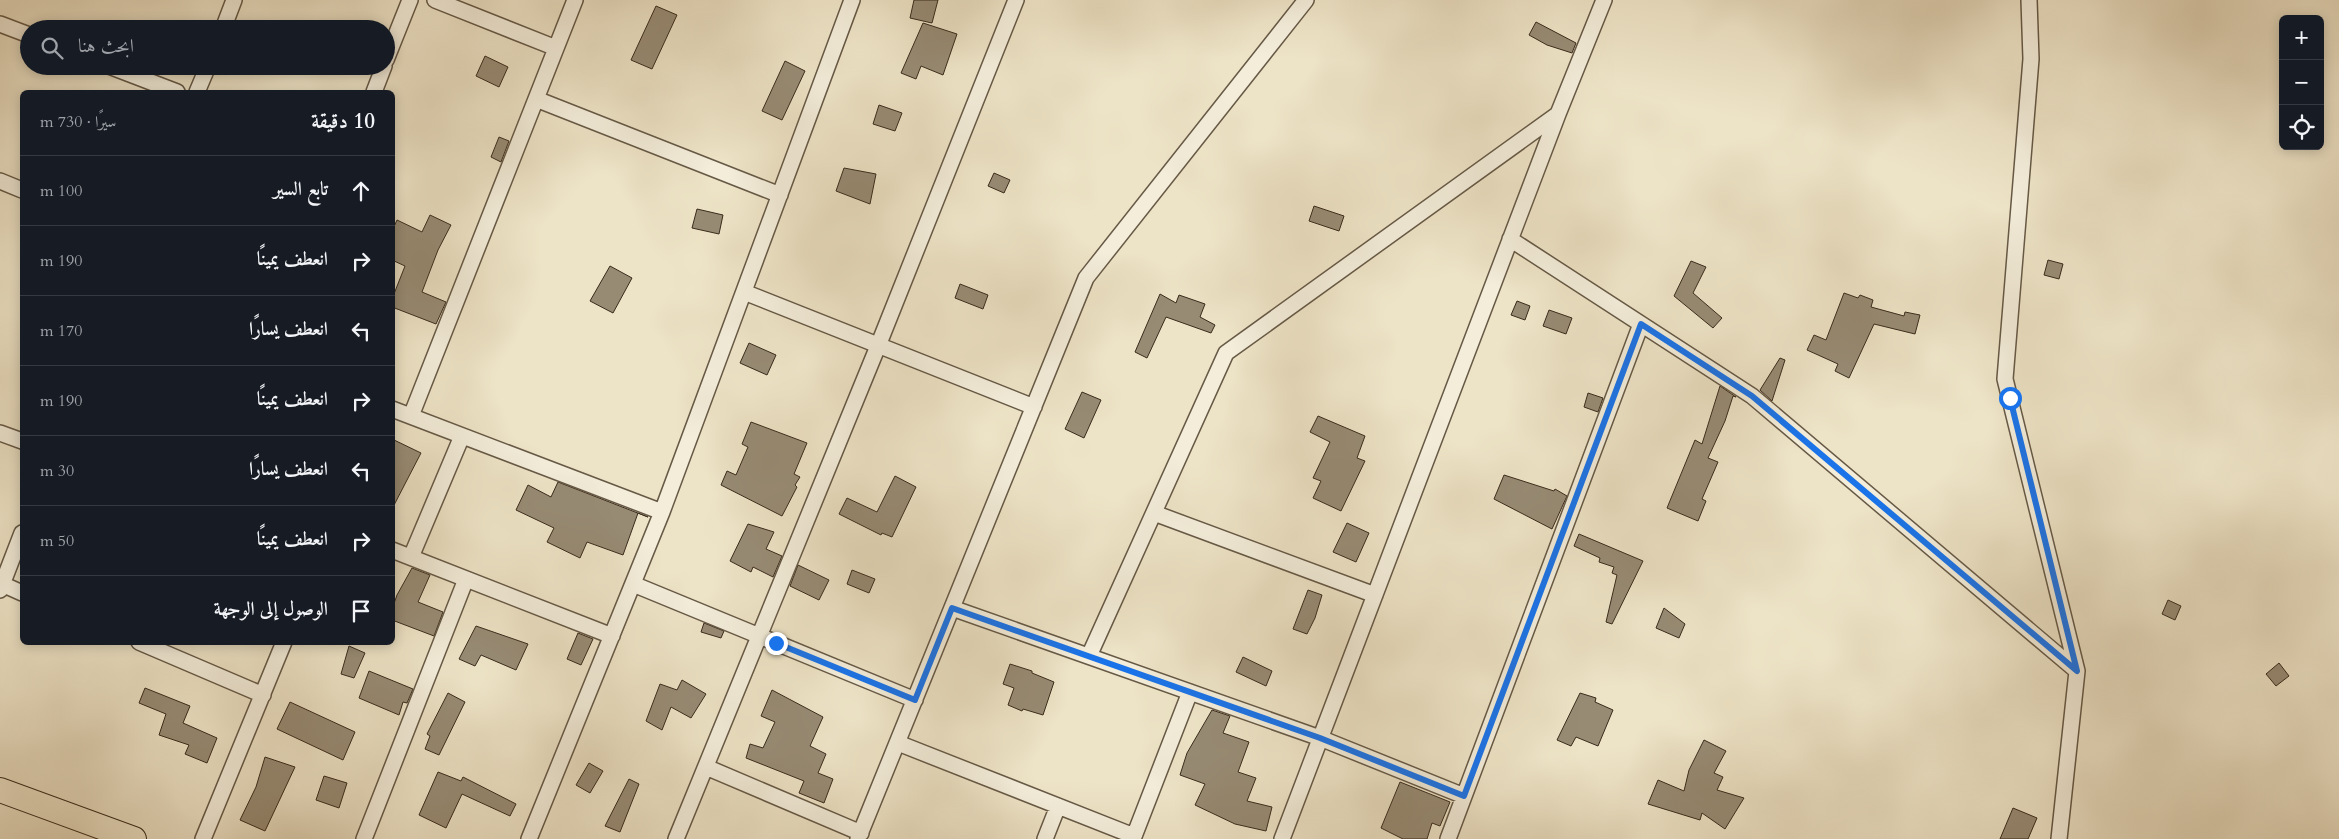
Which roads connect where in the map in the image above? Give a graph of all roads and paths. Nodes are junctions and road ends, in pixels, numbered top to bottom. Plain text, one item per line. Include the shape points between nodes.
1 (234, 0) edge
2 (410, 0) edge
3 (435, 0) edge
4 (575, 0) edge
5 (852, 0) edge
6 (1016, 0) edge
7 (1306, 0) edge
8 (1604, 0) edge
9 (2030, 0) edge
10 (226, 20) edge
11 (0, 24) edge
12 (20, 32) edge
13 (395, 38) edge
14 (556, 48) junction
15 (133, 75) edge
16 (204, 75) edge
17 (381, 75) edge
18 (172, 90) edge
19 (198, 90) edge
20 (375, 90) edge
21 (536, 99) junction
22 (1558, 114) junction
23 (0, 181) edge
24 (20, 189) edge
25 (780, 195) junction
26 (1510, 238) junction
27 (744, 292) junction
28 (1641, 324) junction
29 (878, 346) junction
30 (1034, 407) junction
31 (395, 410) edge
32 (411, 416) junction
33 (0, 433) edge
34 (462, 436) junction
35 (20, 440) edge
36 (662, 512) junction
37 (1154, 513) junction
38 (20, 538) edge
39 (395, 551) edge
40 (411, 557) junction
41 (466, 579) junction
42 (633, 584) junction
43 (1, 587) edge
44 (20, 592) edge
45 (1375, 595) junction
46 (952, 608) junction
47 (612, 636) junction
48 (759, 636) junction
49 (283, 645) edge
50 (156, 646) edge
51 (1089, 656) junction
52 (2077, 671) junction
53 (1190, 692) junction
54 (263, 695) junction
55 (915, 700) junction
56 (1320, 738) junction
57 (898, 743) junction
58 (706, 767) junction
59 (0, 790) edge
60 (1464, 796) junction
61 (1058, 806) junction
62 (860, 836) edge
63 (1134, 837) edge
64 (134, 839) edge
65 (203, 839) edge
66 (364, 839) edge
67 (529, 839) edge
68 (676, 839) edge
69 (1045, 839) edge
70 (1282, 839) edge
71 (1448, 839) edge
72 (2059, 839) edge

1 - 10 street
2 - 13 street
3 - 14 street
4 - 14 street
5 - 25 street
6 - 29 street
7 - 30 street via 1086,278
8 - 22 street
9 - 52 street via 2031,59 2005,379
11 - 12 street
14 - 21 street
15 - 18 street
16 - 19 street
17 - 20 street
21 - 25 street
21 - 32 street
22 - 26 street
22 - 37 street via 1226,353
23 - 24 street
25 - 27 street
26 - 28 street
26 - 45 street
27 - 29 street
27 - 36 street
28 - 52 street via 1752,396
28 - 60 street
29 - 30 street
29 - 48 street
30 - 46 street
31 - 32 street
32 - 34 street
33 - 35 street
34 - 36 street
34 - 40 street
36 - 42 street
37 - 45 street
37 - 51 street
38 - 43 street
39 - 40 street
40 - 41 street
41 - 47 street
41 - 66 street
42 - 47 street
42 - 48 street
43 - 44 street
45 - 56 street
46 - 51 street
46 - 55 street
47 - 67 street
48 - 55 street
48 - 58 street
49 - 54 street
50 - 54 street
51 - 53 street
52 - 72 street
53 - 56 street
53 - 63 street
54 - 65 street
55 - 57 street
56 - 60 street
56 - 70 street
57 - 61 street
57 - 62 street
58 - 62 street
58 - 68 street
59 - 64 main road
60 - 71 street
61 - 63 street
61 - 69 street

